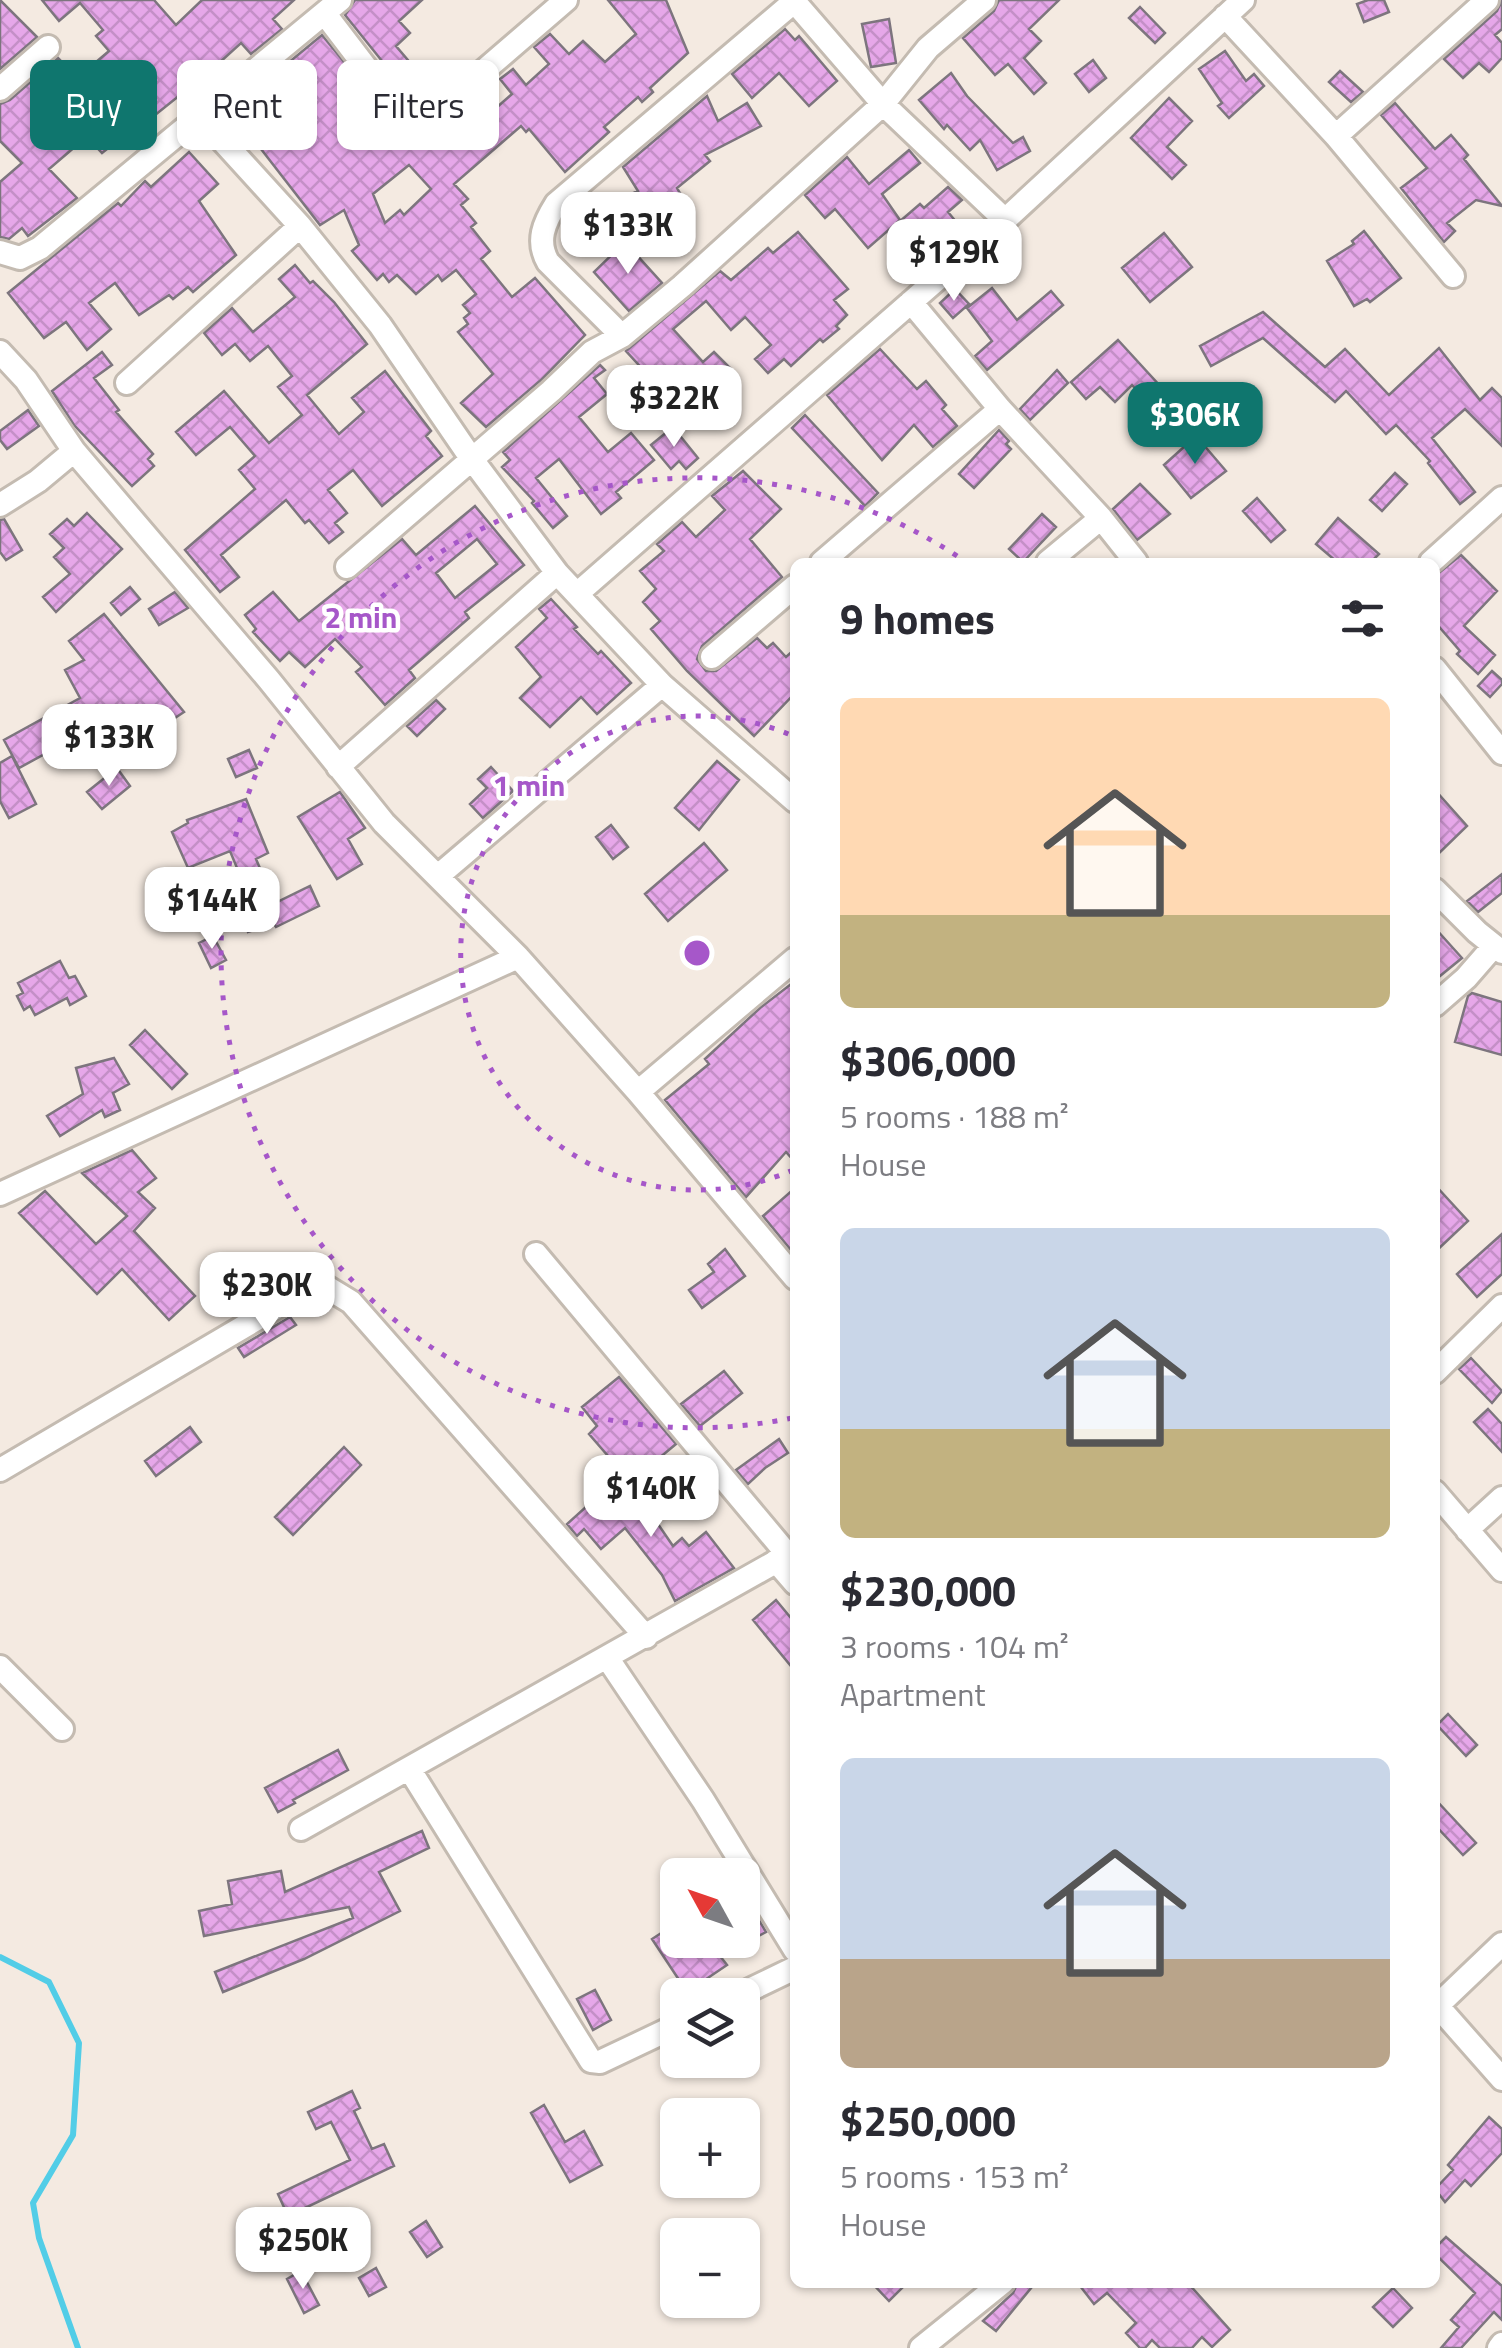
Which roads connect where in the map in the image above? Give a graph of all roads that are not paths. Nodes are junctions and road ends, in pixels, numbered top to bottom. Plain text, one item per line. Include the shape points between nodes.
1 (566, 0) edge
2 (795, 0) edge
3 (984, 0) edge
4 (1487, 0) edge
5 (333, 7) edge
6 (1234, 8) edge
7 (48, 47) dead end
8 (268, 60) edge
9 (0, 89) edge
10 (883, 104) junction
11 (177, 135) edge
12 (1336, 136) junction
13 (231, 150) edge
14 (1006, 220) junction
15 (300, 226) junction
16 (0, 252) edge
17 (1453, 276) dead end
18 (912, 302) junction
19 (622, 336) junction
20 (0, 352) edge
21 (127, 383) dead end
22 (1000, 409) junction
23 (74, 451) junction
24 (471, 458) junction
25 (0, 505) edge
26 (1500, 505) edge
27 (1101, 518) junction
28 (827, 558) edge
29 (1053, 558) edge
30 (1133, 558) edge
31 (1436, 558) edge
32 (347, 568) dead end
33 (557, 572) junction
34 (790, 590) edge
35 (578, 593) junction
36 (712, 657) dead end
37 (1440, 675) edge
38 (662, 685) junction
39 (1502, 753) edge
40 (338, 767) junction
41 (790, 789) edge
42 (438, 876) junction
43 (1440, 895) edge
44 (1498, 949) edge
45 (518, 957) junction
46 (790, 963) edge
47 (1440, 1001) edge
48 (638, 1092) junction
49 (0, 1194) edge
50 (536, 1254) dead end
51 (790, 1272) edge
52 (1502, 1306) edge
53 (1440, 1367) edge
54 (0, 1470) edge
55 (1440, 1498) edge
56 (1502, 1498) edge
57 (1467, 1530) junction
58 (786, 1556) edge
59 (1502, 1570) edge
60 (646, 1638) junction
61 (608, 1659) junction
62 (0, 1667) edge
63 (62, 1729) dead end
64 (410, 1770) junction
65 (301, 1829) dead end
66 (790, 1942) edge
67 (1502, 1944) edge
68 (790, 1970) edge
69 (760, 1985) edge
70 (1440, 2001) edge
71 (1440, 2009) edge
72 (660, 2033) edge
73 (1502, 2078) edge
74 (996, 2288) edge
75 (921, 2348) edge

1 - 5 street via 422,124 413,123 366,69
2 - 10 street
2 - 19 street via 556,204 546,221 542,251 548,262
3 - 10 street via 928,48
4 - 12 street
5 - 8 street
6 - 12 street
6 - 14 street
7 - 9 street
10 - 14 street
10 - 19 street
11 - 16 street via 40,248 20,258
12 - 17 street
13 - 15 street
14 - 18 street
15 - 21 street
15 - 24 street via 380,325
18 - 22 street
18 - 35 street
19 - 24 street via 592,352
20 - 23 street
22 - 27 street
22 - 28 street
23 - 25 street
23 - 40 street
24 - 32 street
24 - 33 street
26 - 31 street
27 - 29 street
27 - 30 street
33 - 35 street
33 - 40 street
34 - 36 street
35 - 38 street
37 - 39 street
38 - 41 street
38 - 42 street
40 - 42 street
42 - 45 street
43 - 44 street
44 - 47 street
45 - 48 street
45 - 49 street
46 - 48 street
48 - 51 street
50 - 58 street
52 - 53 street
54 - 60 street via 306,1290 328,1288 351,1302
55 - 57 street
56 - 57 street
57 - 59 street
58 - 60 street
60 - 61 street
61 - 64 street
61 - 66 street
62 - 63 street
64 - 65 street
64 - 72 street via 591,2061
67 - 70 street
68 - 69 street
71 - 73 street
74 - 75 street

